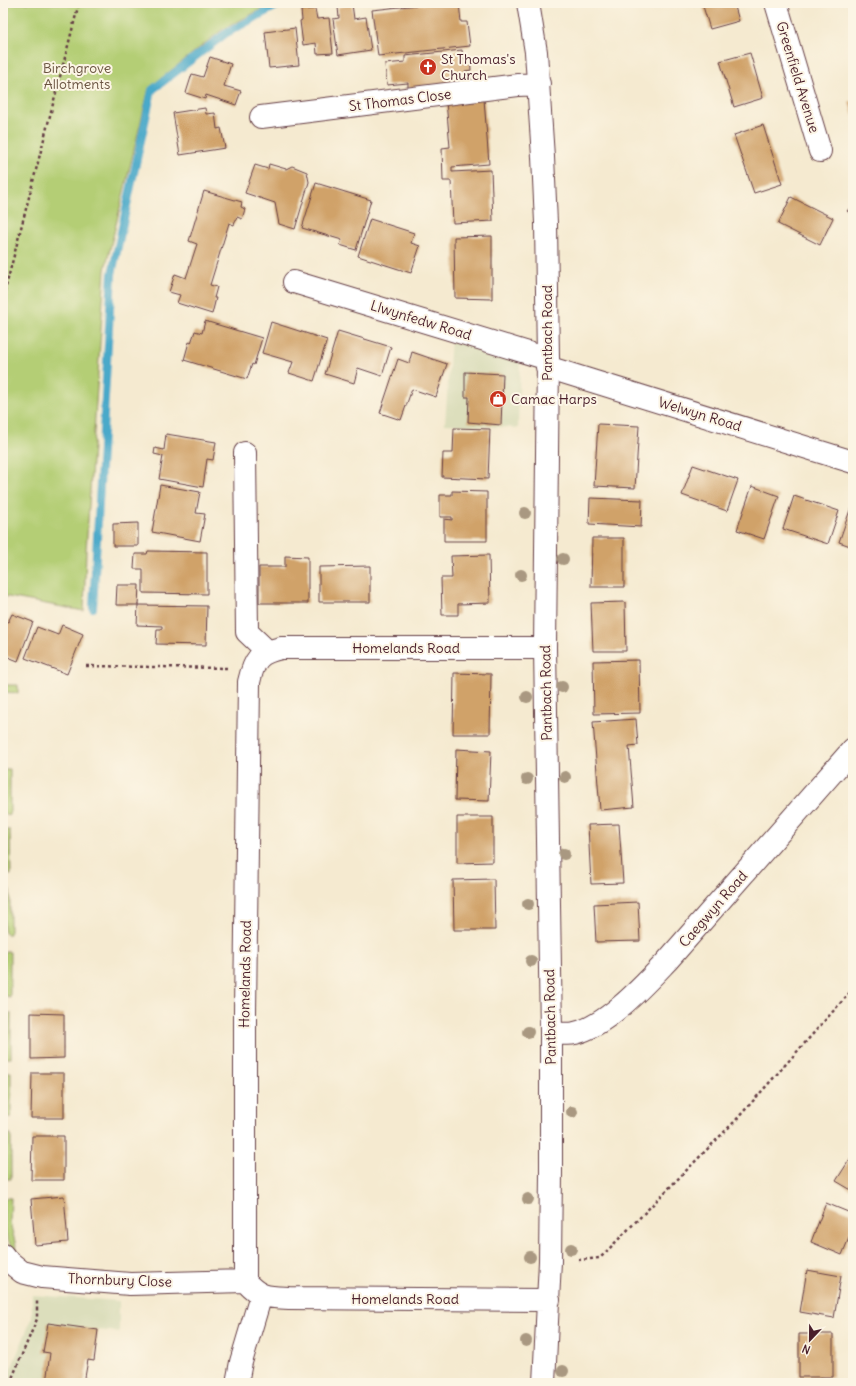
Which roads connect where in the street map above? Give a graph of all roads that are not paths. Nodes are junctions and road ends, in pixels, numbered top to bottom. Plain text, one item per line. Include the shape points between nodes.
1 (528, 3) edge
2 (776, 3) edge
3 (539, 84) junction
4 (261, 117) dead end
5 (820, 151) dead end
6 (294, 282) dead end
7 (548, 363) junction
8 (244, 454) dead end
9 (853, 462) edge
10 (545, 648) junction
11 (267, 651) junction
12 (853, 749) edge
13 (551, 1033) junction
14 (3, 1255) edge
15 (245, 1280) junction
16 (261, 1295) junction
17 (549, 1300) junction
18 (237, 1383) edge
19 (544, 1383) edge

1 - 3 street, Pantbach Road
2 - 5 street, Greenfield Avenue
3 - 4 street, St Thomas Close
3 - 7 street, Pantbach Road via 546,223
6 - 7 street, Llwynfedw Road
7 - 9 street, Welwyn Road
7 - 10 street, Pantbach Road
8 - 11 street via 247,632
10 - 11 street, Homelands Road via 281,648
10 - 13 street, Pantbach Road
11 - 15 street, Homelands Road via 252,668 249,682
12 - 13 street, Caegwyn Road via 636,994 590,1028 575,1033
13 - 17 street, Pantbach Road
14 - 15 street, Thornbury Close via 22,1272 42,1277 130,1284
15 - 16 street via 252,1290
16 - 17 street, Homelands Road via 289,1298
16 - 18 street
17 - 19 street, Pantbach Road

